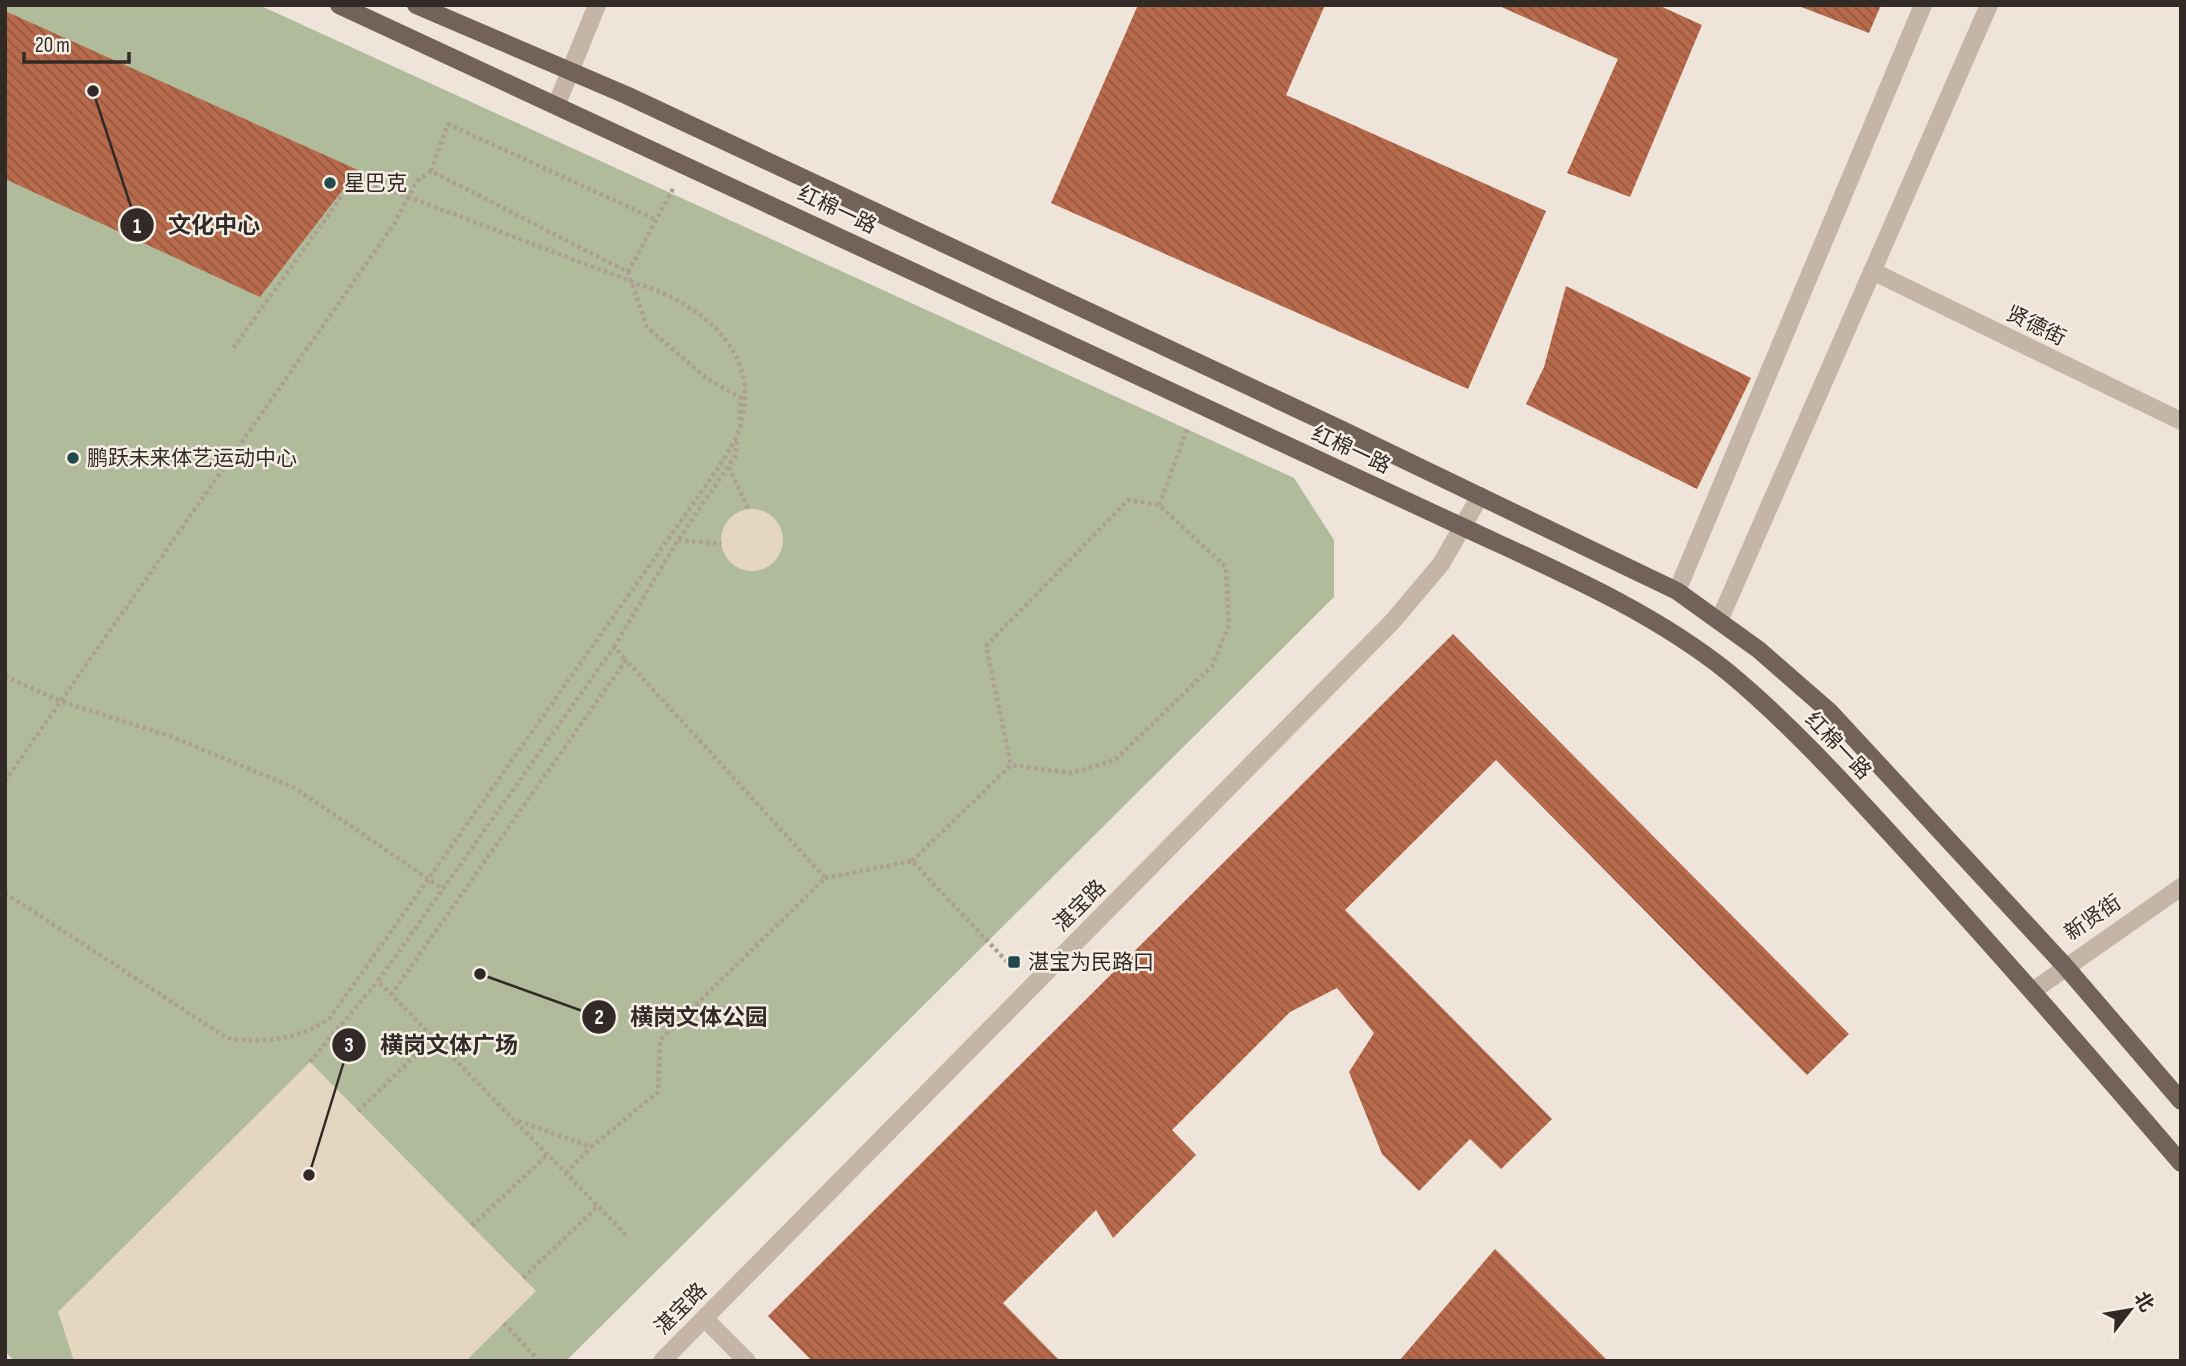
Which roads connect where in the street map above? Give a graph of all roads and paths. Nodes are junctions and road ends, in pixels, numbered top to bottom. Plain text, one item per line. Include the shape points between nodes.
1 (339, 5) edge
2 (416, 5) edge
3 (597, 5) edge
4 (1923, 5) edge
5 (1989, 5) edge
6 (572, 71) junction
7 (556, 106) junction
8 (686, 165) junction
9 (431, 171) junction
10 (657, 220) junction
11 (1872, 271) junction
12 (628, 272) junction
13 (231, 351) dead end
14 (1197, 403) junction
15 (2181, 421) edge
16 (729, 466) junction
17 (1480, 496) junction
18 (1158, 505) junction
19 (748, 509) dead end
20 (1465, 528) junction
21 (678, 540) junction
22 (721, 544) dead end
23 (1676, 592) junction
24 (1719, 621) junction
25 (614, 647) junction
26 (626, 660) junction
27 (5, 676) edge
28 (61, 701) junction
29 (1011, 765) junction
30 (5, 781) edge
31 (912, 861) junction
32 (825, 878) junction
33 (2181, 887) edge
34 (443, 889) junction
35 (5, 893) edge
36 (2065, 965) junction
37 (378, 981) junction
38 (1031, 987) junction
39 (2034, 990) junction
40 (391, 995) junction
41 (433, 1038) junction
42 (310, 1062) dead end
43 (2181, 1101) edge
44 (358, 1111) dead end
45 (513, 1119) junction
46 (591, 1147) junction
47 (548, 1154) junction
48 (2181, 1163) edge
49 (566, 1173) junction
50 (598, 1206) junction
51 (472, 1226) dead end
52 (628, 1237) dead end
53 (523, 1278) dead end
54 (704, 1318) junction
55 (504, 1323) dead end
56 (539, 1361) edge
57 (662, 1361) edge
58 (747, 1361) edge

1 - 7 main road, 红棉一路
2 - 6 main road, 红棉一路
3 - 6 street
4 - 23 street
5 - 11 street
6 - 7 street
6 - 17 main road, 红棉一路
7 - 8 main road, 红棉一路
8 - 10 path
8 - 14 main road, 红棉一路
9 - 10 path via 448,124
9 - 12 path
9 - 28 path via 416,181 394,224
10 - 12 path
11 - 15 street, 贤德街
11 - 24 street
12 - 16 path via 647,327 706,378 741,398 736,455
13 - 35 path via 347,189 364,183 691,307 720,330 733,350 745,396 744,415 719,467 330,1018 317,1027 293,1036 249,1042 227,1038
14 - 18 path
14 - 20 main road, 红棉一路
16 - 19 path
16 - 21 path
17 - 20 street, 湛宝路
17 - 23 main road, 红棉一路
18 - 29 path via 1128,500 986,646
18 - 29 path via 1226,567 1229,625 1212,666 1115,760 1072,773
20 - 38 street, 湛宝路 via 1392,622
20 - 39 main road, 红棉一路 via 1662,626 1728,672 1796,733
21 - 22 path
21 - 25 path
23 - 24 main road, 红棉一路
24 - 36 main road, 红棉一路 via 1830,712
25 - 26 path
25 - 34 path
26 - 32 path
26 - 40 path
27 - 28 path
28 - 30 path
28 - 34 path via 170,736 295,788
29 - 31 path
31 - 32 path
31 - 38 path
32 - 46 path via 660,1040 658,1092
33 - 36 street, 新贤街
34 - 37 path
36 - 39 street, 新贤街
36 - 43 main road, 红棉一路
37 - 40 path
37 - 42 path
38 - 54 street, 湛宝路
39 - 48 main road, 红棉一路
40 - 41 path
41 - 44 path
41 - 45 path
45 - 46 path
45 - 47 path
46 - 49 path
47 - 49 path
47 - 51 path
49 - 50 path
50 - 52 path
50 - 53 path
54 - 57 street, 湛宝路
54 - 58 street
55 - 56 path

